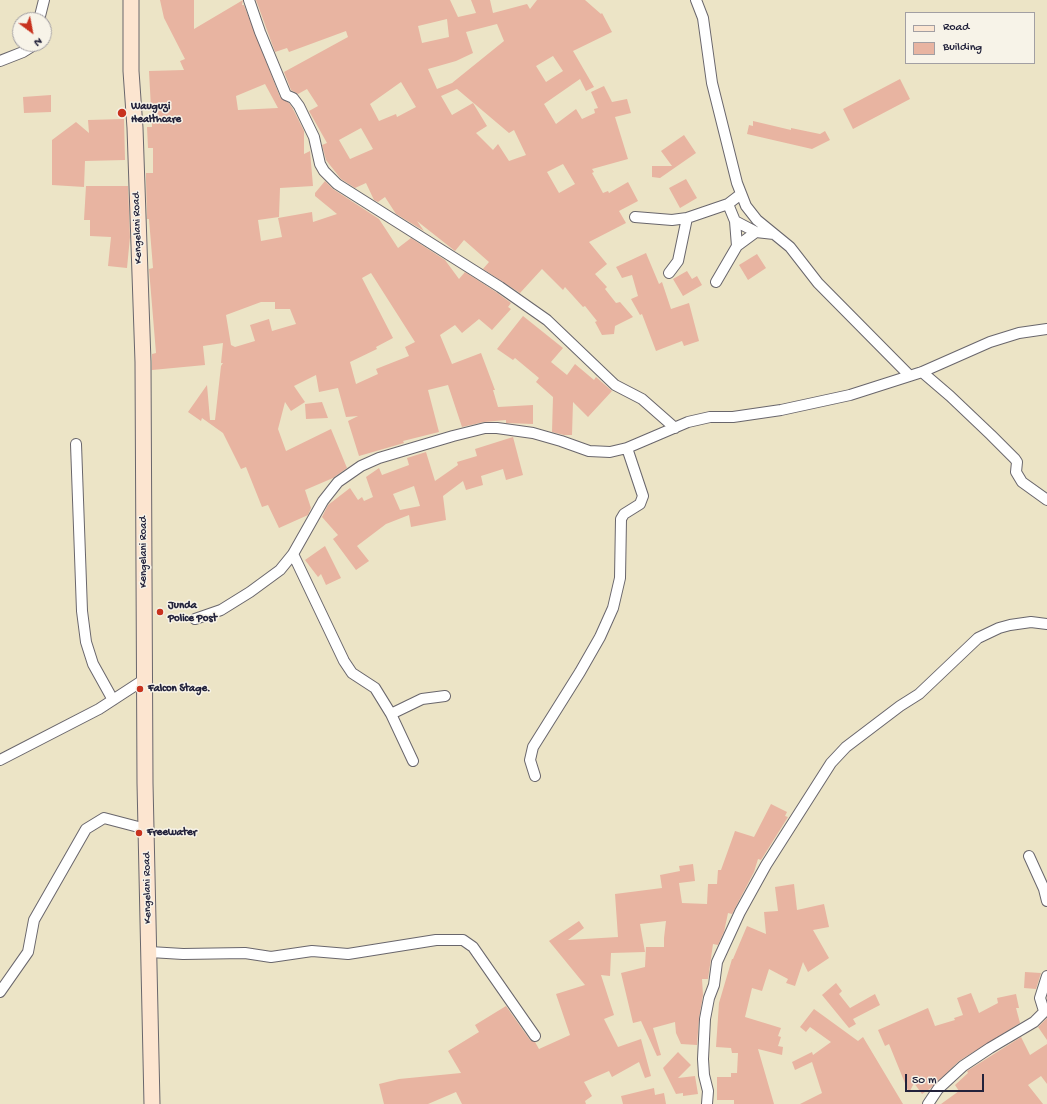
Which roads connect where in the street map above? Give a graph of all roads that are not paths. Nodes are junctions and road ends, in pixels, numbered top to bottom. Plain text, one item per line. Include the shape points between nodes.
1 (44, 0) edge
2 (131, 0) edge
3 (249, 0) edge
4 (696, 0) edge
5 (41, 12) edge
6 (23, 52) edge
7 (0, 61) edge
8 (741, 194) junction
9 (728, 204) junction
10 (635, 217) dead end
11 (687, 218) junction
12 (735, 221) junction
13 (756, 232) junction
14 (776, 235) junction
15 (737, 246) junction
16 (669, 273) dead end
17 (716, 282) dead end
18 (1047, 328) edge
19 (922, 372) junction
20 (910, 376) junction
21 (675, 428) junction
22 (76, 444) dead end
23 (627, 448) junction
24 (1047, 500) edge
25 (293, 554) junction
26 (195, 620) dead end
27 (1047, 624) edge
28 (145, 679) junction
29 (445, 696) dead end
30 (113, 700) junction
31 (391, 714) junction
32 (0, 760) edge
33 (413, 761) dead end
34 (535, 776) dead end
35 (146, 829) junction
36 (1029, 856) dead end
37 (1047, 901) edge
38 (150, 952) junction
39 (1047, 976) edge
40 (0, 992) edge
41 (1045, 1010) edge
42 (534, 1036) dead end
43 (152, 1104) edge
44 (707, 1104) edge
45 (928, 1104) edge

1 - 5 street
2 - 28 main road, Kengelani Road via 131,71 143,362
3 - 21 street via 286,95 300,106 314,137 318,158 337,184 500,287 547,320 615,385 642,399
4 - 8 street via 703,18 712,83
6 - 7 street
8 - 9 street
8 - 14 street via 751,214
9 - 11 street
9 - 12 street
10 - 11 street via 672,220
11 - 16 street via 678,261
12 - 13 street
12 - 15 street
13 - 14 street
13 - 15 street
14 - 20 street via 790,247 818,283
15 - 17 street
18 - 19 street via 990,342
19 - 20 street
19 - 24 street via 1015,459 1016,472 1022,482
20 - 21 street via 850,395 781,410 733,417 710,417
21 - 23 street
22 - 30 street via 82,611 86,642 93,664
23 - 25 street via 610,452 589,451 534,433 491,428 453,436 379,458 361,466 338,482 323,501
23 - 34 street via 643,496 640,504 624,514 621,519 620,578 613,608 580,672 533,747 530,760
25 - 26 street via 280,570 250,592 221,610
25 - 31 street via 348,668 373,685
27 - 44 street via 1031,622 1010,625 978,638 920,694 846,747 832,763 766,865 740,912 717,962 705,1019 704,1074 708,1091
28 - 30 street
28 - 35 main road, Kengelani Road
29 - 31 street via 422,699
30 - 32 street
31 - 33 street
35 - 38 main road, Kengelani Road
35 - 40 street via 104,818 86,829 34,920 28,952
36 - 37 street
38 - 42 street via 245,953 271,957 312,951 348,954 436,940 463,940 473,947
38 - 43 main road, Kengelani Road via 148,976
39 - 41 street via 1040,998
41 - 45 street via 1034,1022 963,1066 938,1089

